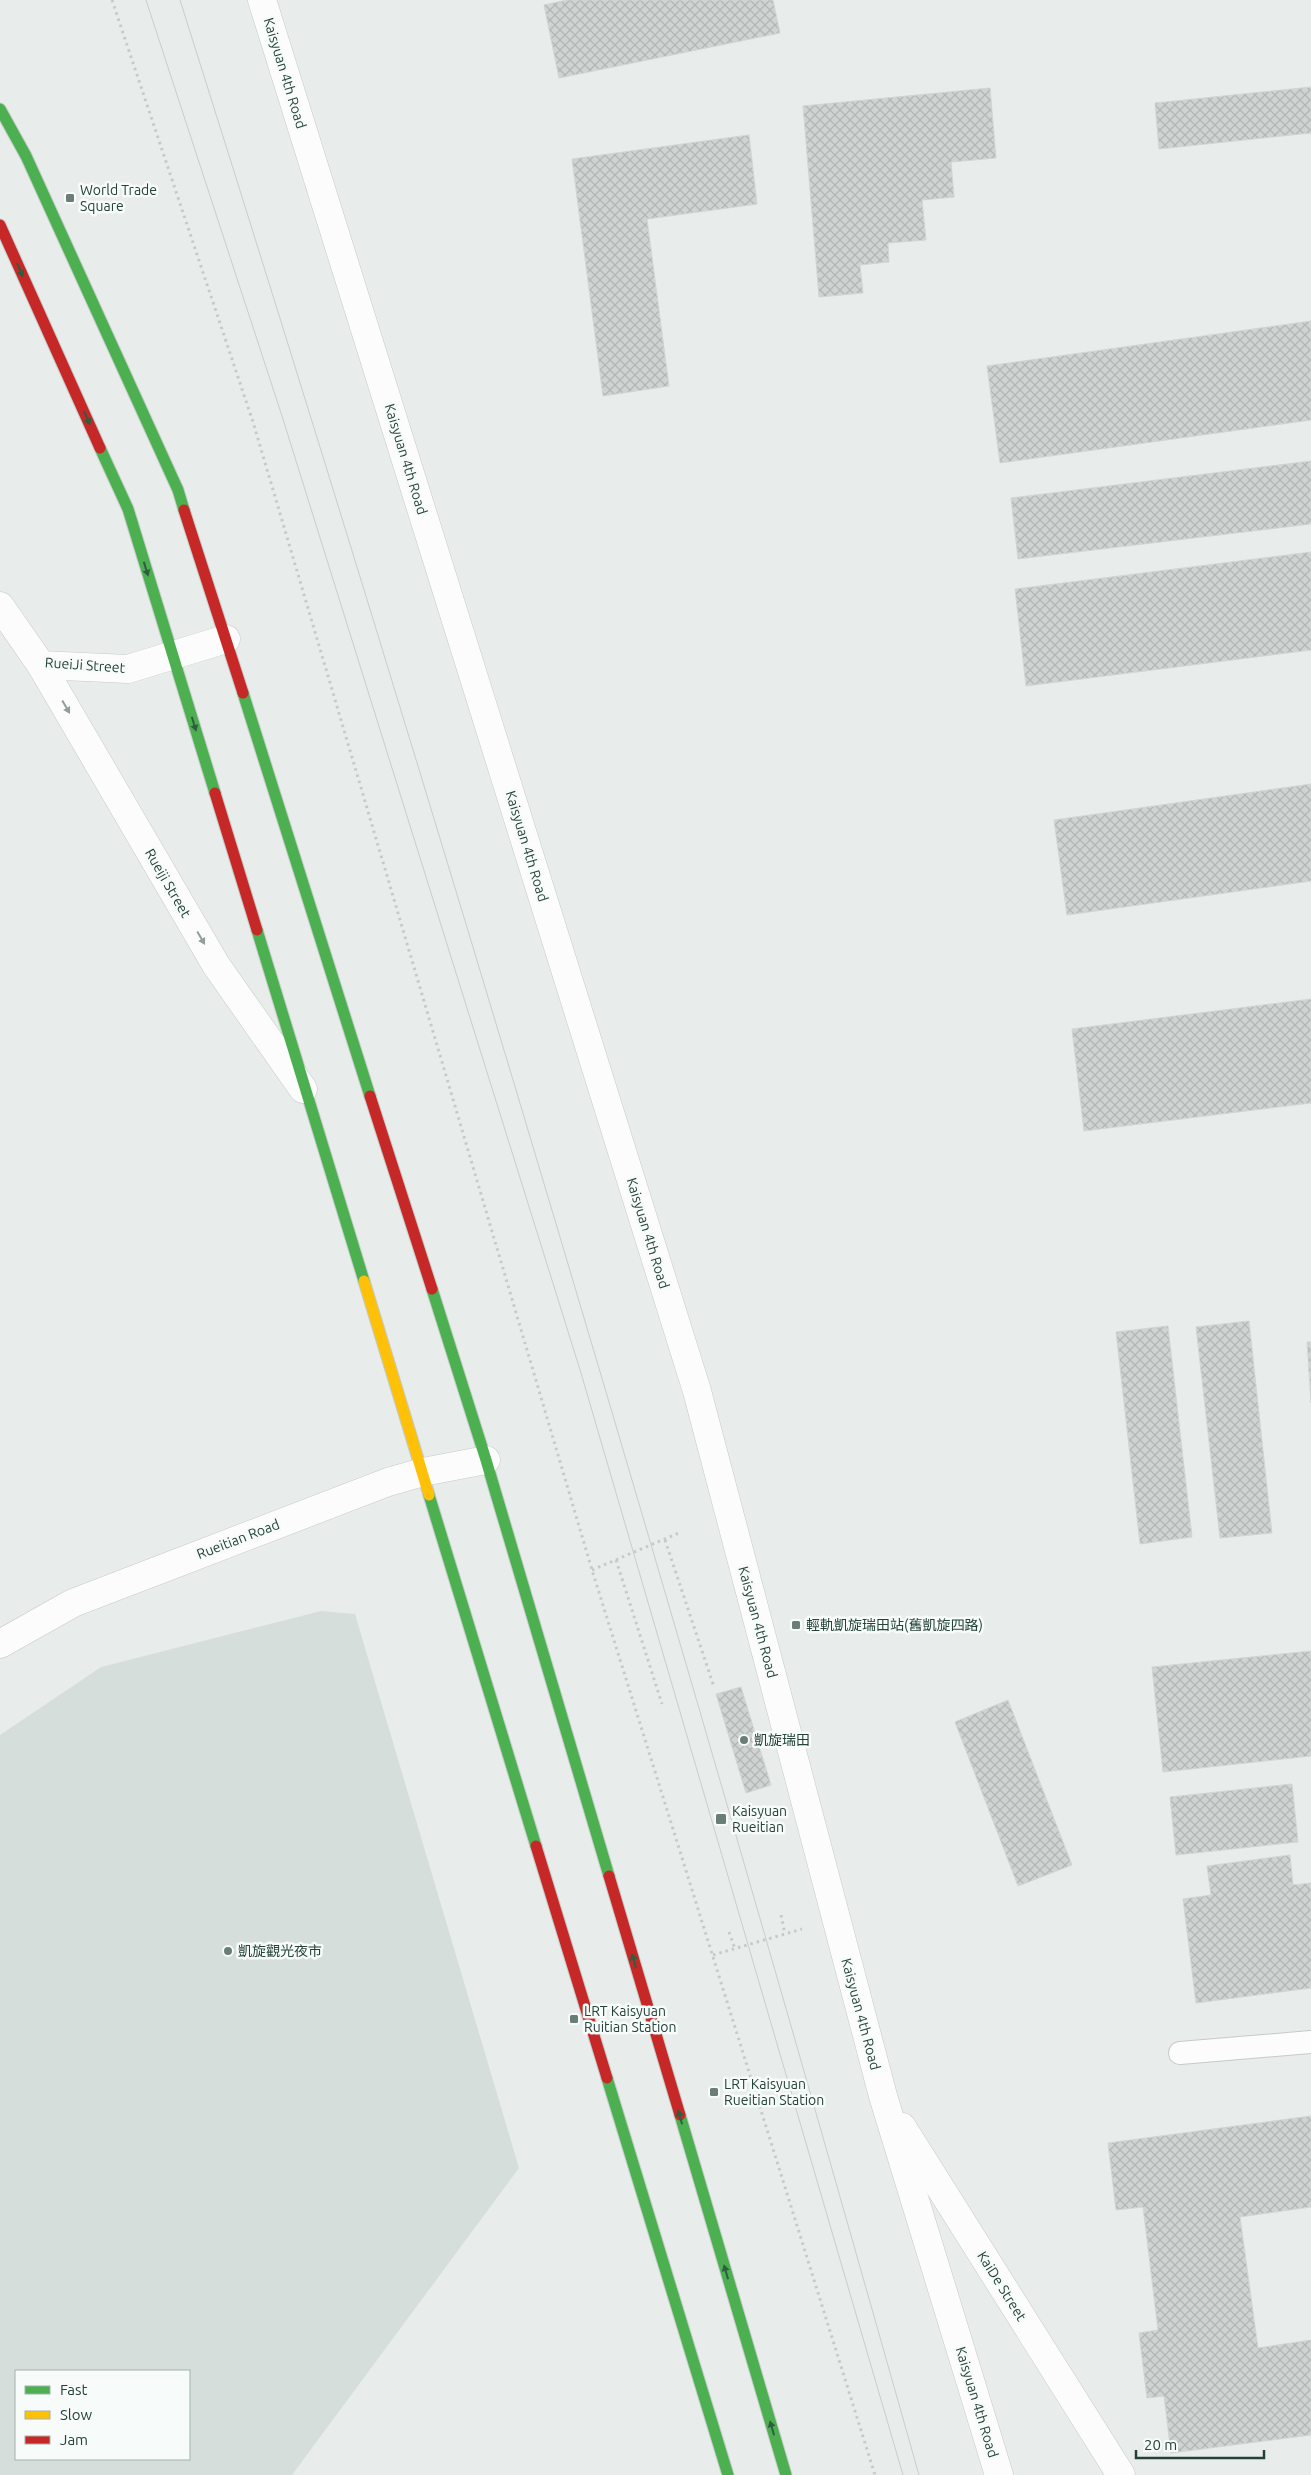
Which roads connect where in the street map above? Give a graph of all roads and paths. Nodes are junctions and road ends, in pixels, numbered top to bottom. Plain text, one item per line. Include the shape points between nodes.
1 (112, 0) edge
2 (262, 0) edge
3 (0, 109) edge
4 (0, 225) edge
5 (0, 606) edge
6 (226, 639) junction
7 (174, 656) junction
8 (41, 665) junction
9 (306, 1094) junction
10 (486, 1460) junction
11 (423, 1472) junction
12 (681, 1532) dead end
13 (665, 1540) junction
14 (616, 1560) junction
15 (592, 1570) junction
16 (0, 1644) edge
17 (714, 1687) dead end
18 (662, 1704) dead end
19 (780, 1915) dead end
20 (836, 1918) junction
21 (729, 1932) dead end
22 (785, 1934) junction
23 (735, 1949) junction
24 (713, 1955) junction
25 (1311, 2042) edge
26 (1180, 2053) dead end
27 (883, 2096) junction
28 (728, 2475) edge
29 (786, 2475) edge
30 (874, 2475) edge
31 (999, 2475) edge
32 (1121, 2475) edge

1 - 15 path via 253,422
2 - 20 street, Kaisyuan 4th Road via 696,1391
3 - 6 street via 26,156 178,490
4 -> 7 street via 128,509
5 - 8 street, RueiJi Street
6 - 7 street, RueiJi Street
6 - 10 street
7 - 8 street, RueiJi Street via 128,669
7 -> 9 street
8 -> 9 street, Rueiji Street via 216,965
9 - 11 street
10 - 11 street, Rueitian Road
29 -> 10 street
11 - 16 street, Rueitian Road via 388,1482 73,1603
11 - 28 street
12 - 13 path
13 - 14 path
13 - 17 path
14 - 15 path
14 - 18 path
15 - 24 path
19 - 22 path
20 - 22 path
20 - 27 street, Kaisyuan 4th Road
21 - 23 path
22 - 23 path
23 - 24 path
24 - 30 path
25 - 26 lane
27 - 31 street, Kaisyuan 4th Road
27 - 32 street, KaiDe Street

